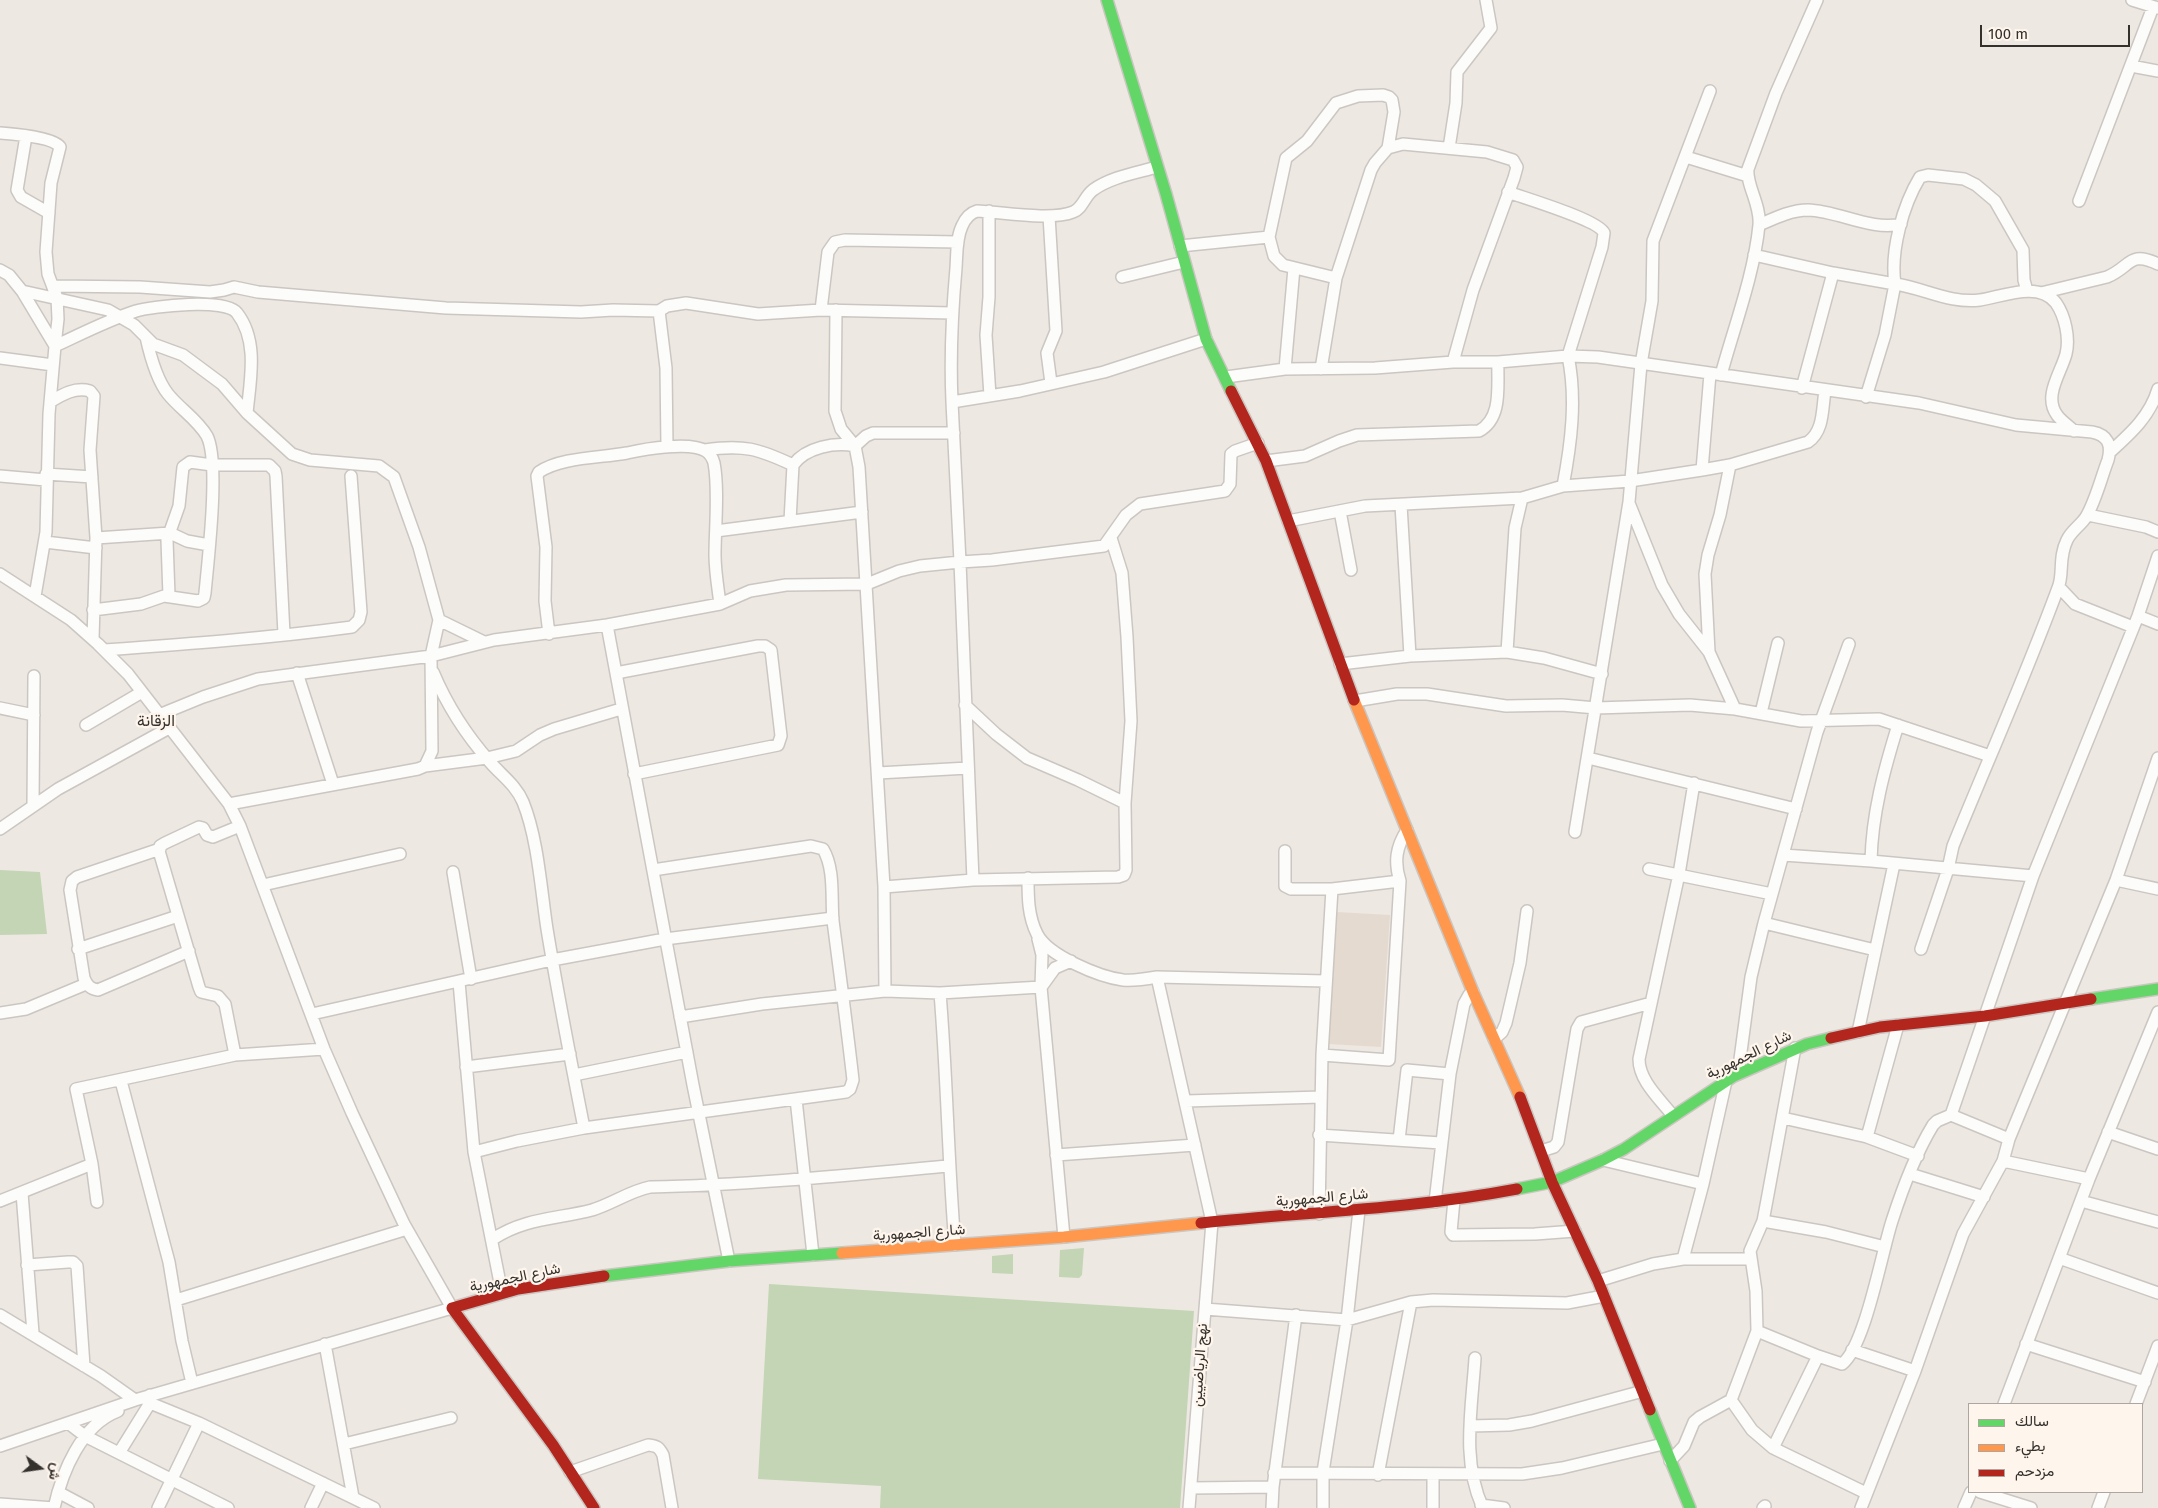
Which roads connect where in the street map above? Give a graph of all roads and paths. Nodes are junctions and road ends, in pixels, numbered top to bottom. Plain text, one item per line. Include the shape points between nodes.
1 (1107, 0) edge
2 (1486, 0) edge
3 (1817, 0) edge
4 (2132, 0) edge
5 (2156, 7) edge
6 (2131, 66) junction
7 (2158, 71) edge
8 (1710, 91) dead end
9 (0, 133) edge
10 (26, 136) junction
11 (1388, 148) junction
12 (1449, 148) junction
13 (1686, 157) junction
14 (1157, 166) junction
15 (1748, 176) junction
16 (1508, 192) junction
17 (2079, 201) dead end
18 (989, 211) junction
19 (49, 213) junction
20 (1049, 216) junction
21 (1901, 224) junction
22 (1759, 225) junction
23 (1269, 237) junction
24 (958, 242) junction
25 (1180, 246) junction
26 (1754, 255) junction
27 (1184, 262) junction
28 (2158, 264) edge
29 (1294, 268) junction
30 (0, 270) edge
31 (1833, 273) junction
32 (1122, 277) dead end
33 (1336, 278) junction
34 (1895, 284) junction
35 (54, 286) junction
36 (22, 291) junction
37 (2028, 291) junction
38 (2040, 293) junction
39 (57, 298) junction
40 (821, 310) junction
41 (836, 310) junction
42 (658, 311) junction
43 (952, 312) junction
44 (122, 317) junction
45 (146, 337) junction
46 (1206, 339) junction
47 (55, 346) junction
48 (1568, 356) junction
49 (0, 358) edge
50 (1453, 362) junction
51 (1498, 362) junction
52 (1641, 364) junction
53 (53, 365) junction
54 (1285, 369) junction
55 (1321, 369) junction
56 (1716, 374) junction
57 (1226, 377) junction
58 (1051, 383) junction
59 (1802, 388) junction
60 (2158, 389) edge
61 (1825, 391) junction
62 (990, 396) junction
63 (1866, 396) junction
64 (50, 402) junction
65 (952, 402) junction
66 (247, 413) junction
67 (2074, 430) junction
68 (954, 433) junction
69 (1258, 443) junction
70 (855, 446) junction
71 (666, 447) junction
72 (705, 450) junction
73 (2110, 452) junction
74 (1266, 461) junction
75 (793, 464) junction
76 (212, 465) junction
77 (1730, 465) junction
78 (1702, 470) junction
79 (0, 476) edge
80 (351, 476) dead end
81 (46, 477) junction
82 (92, 477) junction
83 (1630, 481) junction
84 (1563, 486) junction
85 (1522, 498) junction
86 (1628, 502) junction
87 (1401, 505) junction
88 (1340, 511) junction
89 (862, 512) junction
90 (2088, 515) junction
91 (790, 521) junction
92 (1288, 521) junction
93 (716, 531) junction
94 (2158, 532) edge
95 (170, 533) junction
96 (1111, 538) junction
97 (45, 542) junction
98 (96, 543) junction
99 (209, 545) junction
100 (2158, 556) edge
101 (960, 562) junction
102 (1351, 570) dead end
103 (0, 574) edge
104 (867, 584) junction
105 (2059, 587) junction
106 (35, 596) junction
107 (169, 596) junction
108 (720, 604) junction
109 (93, 610) junction
110 (440, 620) junction
111 (2135, 621) junction
112 (2158, 624) edge
113 (607, 625) junction
114 (284, 634) junction
115 (549, 634) junction
116 (93, 639) junction
117 (484, 642) junction
118 (1778, 642) dead end
119 (1849, 644) dead end
120 (104, 650) junction
121 (1507, 652) junction
122 (1709, 652) junction
123 (1410, 656) junction
124 (431, 660) junction
125 (1340, 664) junction
126 (297, 673) junction
127 (616, 673) junction
128 (1602, 674) junction
129 (34, 676) dead end
130 (142, 692) junction
131 (1355, 700) junction
132 (965, 705) junction
133 (0, 708) edge
134 (1596, 708) junction
135 (1735, 708) junction
136 (622, 709) junction
137 (1761, 713) junction
138 (34, 715) junction
139 (159, 715) junction
140 (1821, 721) junction
141 (86, 725) dead end
142 (1898, 725) junction
143 (168, 728) junction
144 (1990, 756) junction
145 (487, 758) junction
146 (1588, 758) junction
147 (2157, 764) edge
148 (425, 766) junction
149 (968, 768) junction
150 (634, 774) junction
151 (878, 774) junction
152 (1694, 783) junction
153 (333, 784) junction
154 (1125, 803) junction
155 (229, 804) junction
156 (33, 806) junction
157 (1796, 809) junction
158 (5, 819) edge
159 (240, 826) junction
160 (0, 829) edge
161 (1406, 830) junction
162 (1575, 832) dead end
163 (160, 849) junction
164 (1285, 851) dead end
165 (400, 854) dead end
166 (1783, 856) junction
167 (1871, 861) junction
168 (1894, 864) junction
169 (1649, 869) dead end
170 (1948, 869) junction
171 (653, 870) junction
172 (453, 872) dead end
173 (1679, 874) junction
174 (2032, 876) junction
175 (1028, 878) junction
176 (973, 880) junction
177 (2116, 880) junction
178 (1400, 881) junction
179 (263, 885) junction
180 (884, 887) junction
181 (1332, 889) junction
182 (2158, 889) edge
183 (1772, 894) junction
184 (1527, 911) dead end
185 (178, 916) junction
186 (833, 918) junction
187 (1764, 923) junction
188 (1037, 934) junction
189 (665, 939) junction
190 (78, 949) junction
191 (1922, 949) dead end
192 (1875, 950) junction
193 (189, 951) junction
194 (552, 960) junction
195 (1071, 961) junction
196 (1157, 977) junction
197 (471, 979) junction
198 (1326, 981) junction
199 (459, 982) junction
200 (86, 984) junction
201 (1041, 987) junction
202 (2158, 989) edge
203 (885, 991) junction
204 (1474, 992) junction
205 (940, 993) junction
206 (844, 995) junction
207 (1651, 1003) junction
208 (2066, 1004) junction
209 (2158, 1012) edge
210 (0, 1013) edge
211 (312, 1014) junction
212 (1985, 1016) junction
213 (680, 1017) junction
214 (1898, 1025) junction
215 (1858, 1032) junction
216 (1494, 1039) junction
217 (1795, 1048) junction
218 (324, 1049) junction
219 (687, 1052) junction
220 (570, 1054) junction
221 (235, 1055) junction
222 (1322, 1055) junction
223 (1389, 1060) junction
224 (466, 1067) junction
225 (1407, 1070) junction
226 (1450, 1074) junction
227 (1738, 1074) junction
228 (574, 1075) junction
229 (121, 1081) junction
230 (1726, 1081) junction
231 (1321, 1097) junction
232 (796, 1100) junction
233 (1186, 1101) junction
234 (698, 1113) junction
235 (1950, 1115) junction
236 (1674, 1116) junction
237 (1783, 1118) junction
238 (584, 1128) junction
239 (2108, 1132) junction
240 (1319, 1135) junction
241 (1867, 1136) junction
242 (2010, 1139) junction
243 (1399, 1140) junction
244 (1442, 1143) junction
245 (1195, 1145) junction
246 (2158, 1149) edge
247 (1541, 1151) junction
248 (474, 1152) junction
249 (1056, 1155) junction
250 (1918, 1156) junction
251 (1603, 1160) junction
252 (2002, 1161) junction
253 (92, 1164) junction
254 (948, 1166) junction
255 (1910, 1174) junction
256 (805, 1179) junction
257 (2089, 1179) junction
258 (1552, 1182) junction
259 (1703, 1184) junction
260 (712, 1186) junction
261 (22, 1192) junction
262 (1984, 1197) junction
263 (1454, 1200) junction
264 (0, 1201) edge
265 (2081, 1201) junction
266 (97, 1202) dead end
267 (1435, 1202) junction
268 (1359, 1210) junction
269 (1319, 1214) junction
270 (1763, 1221) junction
271 (1212, 1222) junction
272 (2158, 1222) edge
273 (407, 1229) junction
274 (1575, 1231) junction
275 (1064, 1237) junction
276 (493, 1240) junction
277 (955, 1245) junction
278 (1885, 1247) junction
279 (813, 1255) junction
280 (2059, 1258) junction
281 (1683, 1259) junction
282 (1751, 1259) junction
283 (729, 1261) junction
284 (28, 1265) junction
285 (1598, 1281) junction
286 (502, 1293) junction
287 (2158, 1293) edge
288 (1604, 1296) junction
289 (484, 1298) junction
290 (176, 1300) junction
291 (1411, 1302) junction
292 (452, 1308) junction
293 (1205, 1309) junction
294 (0, 1315) edge
295 (1296, 1315) junction
296 (1347, 1320) junction
297 (1757, 1332) junction
298 (33, 1333) junction
299 (472, 1335) junction
300 (325, 1344) junction
301 (2026, 1344) junction
302 (2158, 1346) edge
303 (1852, 1350) junction
304 (1818, 1356) junction
305 (1475, 1358) dead end
306 (84, 1366) junction
307 (1915, 1371) junction
308 (2145, 1382) junction
309 (192, 1383) junction
310 (1643, 1392) junction
311 (150, 1399) junction
312 (136, 1400) junction
313 (1731, 1400) junction
314 (2004, 1403) edge
315 (2136, 1403) edge
316 (451, 1418) dead end
317 (68, 1423) junction
318 (199, 1423) junction
319 (1470, 1426) junction
320 (85, 1436) junction
321 (344, 1444) junction
322 (1663, 1444) junction
323 (0, 1446) edge
324 (1773, 1448) junction
325 (119, 1453) junction
326 (1670, 1461) junction
327 (570, 1472) junction
328 (1323, 1472) junction
329 (1274, 1473) junction
330 (1472, 1474) junction
331 (1378, 1475) junction
332 (1433, 1475) junction
333 (170, 1480) junction
334 (323, 1483) junction
335 (1272, 1487) junction
336 (1191, 1488) junction
337 (58, 1492) junction
338 (1866, 1493) junction
339 (1971, 1493) edge
340 (1983, 1493) edge
341 (2104, 1493) edge
342 (353, 1497) junction
343 (0, 1504) edge
344 (1482, 1506) edge
345 (54, 1508) edge
346 (88, 1508) edge
347 (158, 1508) edge
348 (228, 1508) edge
349 (310, 1508) edge
350 (374, 1508) edge
351 (594, 1508) edge
352 (672, 1508) edge
353 (1189, 1508) edge
354 (1272, 1508) edge
355 (1323, 1508) edge
356 (1433, 1508) edge
357 (1504, 1508) edge
358 (1690, 1508) edge
359 (1861, 1508) edge
360 (1964, 1508) edge
361 (2031, 1508) edge
362 (2098, 1508) edge

1 - 14 main road
2 - 12 street via 1491,28 1457,72
3 - 15 street via 1776,93
4 - 5 street
5 - 6 street
6 - 7 street
6 - 17 street
8 - 13 street
9 - 10 street
10 - 19 street via 16,190 21,197
10 - 19 street via 60,147 51,183
11 - 12 street via 1403,144
11 - 23 street via 1394,112 1388,96 1358,96 1336,103 1306,141 1286,158
11 - 33 street via 1372,170
12 - 16 street via 1487,152 1513,160 1516,172
13 - 15 street
13 - 52 street via 1653,241 1652,301
14 - 20 street via 1102,185 1090,192 1075,211
14 - 25 main road
15 - 22 street via 1757,204
16 - 48 street via 1561,210 1599,226 1603,231 1602,247
16 - 50 street via 1473,290
18 - 20 street
18 - 24 street via 972,213 962,226
18 - 62 street via 986,335
19 - 35 street via 47,265
20 - 58 street via 1056,331 1047,353
21 - 22 street via 1884,226 1809,210
21 - 34 street via 1894,264
21 - 37 street via 1920,178 1934,175 1971,182 1995,201 2018,238 2025,255 2024,280
22 - 26 street
23 - 25 street
23 - 29 street via 1275,258
24 - 40 street via 835,242 828,252
24 - 43 street
25 - 27 main road
26 - 31 street
26 - 56 street
27 - 32 street
27 - 46 main road
28 - 38 street via 2136,258 2107,277
29 - 33 street
29 - 54 street
30 - 36 street via 9,275
31 - 34 street
31 - 59 street
33 - 55 street
34 - 37 street via 1960,301
34 - 63 street via 1885,335
35 - 39 street
35 - 42 street via 131,286 210,292 234,286 258,292 446,308
36 - 39 street
36 - 47 street
37 - 38 street
38 - 67 street via 2055,302 2067,335 2066,356 2052,399 2057,416
39 - 44 street via 108,310
39 - 47 street
40 - 41 street
40 - 42 street via 745,314 686,303
41 - 43 street
41 - 70 street via 835,411 841,429
42 - 71 street via 666,368
43 - 65 street
44 - 45 street
44 - 47 street
44 - 66 street via 152,308 195,305 234,309 250,340
45 - 66 street via 159,347 183,355 211,374
45 - 76 street via 167,393 208,438
46 - 57 main road
46 - 58 street via 1104,372
47 - 53 street
48 - 51 street
48 - 52 street
48 - 84 street via 1571,440
49 - 53 street
50 - 51 street
50 - 55 street
51 - 74 street via 1496,412 1479,431 1357,435 1306,456
52 - 56 street
52 - 83 street
53 - 64 street
54 - 55 street
54 - 57 street
56 - 59 street
56 - 78 street
57 - 69 main road
58 - 62 street
59 - 61 street
60 - 73 street via 2146,416
61 - 63 street
61 - 77 street via 1816,436 1808,442
62 - 65 street
63 - 67 street via 1919,403 2016,425
64 - 81 street
64 - 82 street via 82,388 94,396 90,431
65 - 68 street
66 - 110 street via 292,454 310,460 379,466 394,477
67 - 73 street via 2101,434 2109,443
68 - 70 street via 872,433
68 - 101 street
69 - 74 main road
69 - 96 street via 1231,454 1230,484 1225,492 1140,504 1126,515
70 - 75 street via 829,445 806,454
70 - 89 street
71 - 72 street
71 - 115 street via 574,460 548,466 539,472
72 - 75 street via 742,446
72 - 93 street via 714,462
73 - 90 street
74 - 92 main road
75 - 91 street
76 - 95 street via 190,462 183,467 179,506
76 - 99 street
76 - 114 street via 269,465 275,471
77 - 78 street
77 - 122 street via 1705,574
78 - 83 street
79 - 81 street
80 - 114 street via 359,620 352,627
81 - 82 street
81 - 97 street
82 - 98 street
83 - 84 street
83 - 86 street
84 - 85 street
85 - 87 street
85 - 121 street via 1515,528
86 - 122 street via 1662,585 1679,614
86 - 128 street
87 - 88 street via 1365,506
87 - 123 street
88 - 92 street
88 - 102 street
89 - 91 street
89 - 104 street
90 - 94 street via 2146,526
90 - 105 street via 2067,539 2061,556
91 - 93 street
92 - 125 main road
93 - 108 street
95 - 98 street
95 - 99 street via 187,541
95 - 107 street via 166,550
96 - 101 street via 1101,548
96 - 154 street via 1122,573 1127,636 1131,721
97 - 98 street
97 - 106 street
98 - 109 street
99 - 107 street via 204,598 198,601
100 - 111 street
101 - 104 street via 920,566
101 - 132 street
103 - 106 street
104 - 108 street via 786,584 750,591
104 - 151 street
105 - 111 street via 2075,604
105 - 144 street
106 - 116 street
107 - 109 street via 142,604
108 - 113 street
109 - 116 street
110 - 117 street
110 - 124 street
111 - 112 street
111 - 174 street
113 - 115 street
113 - 127 street
114 - 120 street
115 - 117 street
116 - 120 street
117 - 124 street
118 - 137 street
119 - 140 street
120 - 130 street
121 - 123 street
121 - 128 street via 1544,658
122 - 135 street
123 - 125 street
124 - 126 street
124 - 145 street via 442,694
124 - 148 street via 432,751
125 - 131 main road
126 - 139 street via 231,687
126 - 153 street
127 - 136 street
127 - 150 street via 758,646 771,650 781,736 778,745
128 - 134 street
129 - 138 street
130 - 139 street
130 - 141 street
131 - 134 street via 1427,694 1506,706
131 - 161 main road
132 - 149 street
132 - 154 street via 1027,758
133 - 138 street
134 - 135 street
134 - 146 street
135 - 137 street
136 - 145 street via 554,729 516,751
136 - 150 street
137 - 140 street via 1801,721
138 - 156 street
139 - 143 street
140 - 142 street via 1879,719
140 - 157 street
142 - 144 street
142 - 167 street via 1873,821
143 - 155 street
143 - 156 street
144 - 170 street via 1953,846
145 - 148 street
145 - 194 street via 523,800 530,823
146 - 152 street
146 - 162 street
147 - 177 street
148 - 153 street
149 - 151 street
149 - 176 street
150 - 171 street
151 - 180 street
152 - 157 street
152 - 173 street
153 - 155 street
154 - 175 street via 1124,875
155 - 159 street
156 - 158 street
157 - 166 street
158 - 160 street
159 - 163 street via 213,836 199,827 164,843
159 - 179 street
161 - 178 street via 1396,857
161 - 204 main road
163 - 185 street via 160,861
163 - 190 street via 77,876 72,881 70,890
164 - 181 street via 1285,884 1288,888
165 - 179 street
166 - 167 street
166 - 183 street
167 - 168 street
168 - 170 street
168 - 192 street
169 - 173 street
170 - 174 street
170 - 191 street
171 - 186 street via 818,847 827,855
171 - 189 street
172 - 197 street
173 - 183 street
173 - 207 street
174 - 212 street
175 - 176 street
175 - 188 street via 1028,906
176 - 180 street
177 - 182 street
177 - 208 street
178 - 181 street
178 - 223 street
179 - 211 street
180 - 203 street
181 - 198 street
183 - 187 street
184 - 216 street via 1520,963 1506,1023
185 - 190 street
185 - 193 street
186 - 189 street
186 - 206 street
187 - 192 street
187 - 227 street via 1751,977
188 - 195 street via 1055,952
188 - 201 street via 1042,955
189 - 194 street
189 - 213 street
190 - 200 street
192 - 215 street
193 - 200 street via 107,988 92,989
193 - 221 street via 202,992 218,996 225,1004
194 - 197 street
194 - 220 street
195 - 196 street via 1121,980
195 - 201 street via 1055,968
196 - 198 street
196 - 233 street, نهج الرياضيين
197 - 199 street
198 - 222 street
199 - 211 street
199 - 224 street
200 - 210 street via 26,1009
201 - 205 street
201 - 249 street
202 - 208 main road, شارع الجمهورية
203 - 205 street
203 - 206 street
204 - 216 main road
204 - 226 street via 1468,995 1464,1004
205 - 254 street via 947,1079
206 - 213 street
206 - 232 street via 852,1085 846,1092
207 - 236 street via 1639,1069
207 - 247 street via 1581,1022 1577,1029 1558,1142 1554,1147
208 - 212 main road, شارع الجمهورية
208 - 242 street
209 - 239 street
211 - 218 street
212 - 214 main road, شارع الجمهورية
212 - 235 street
213 - 219 street
214 - 215 main road, شارع الجمهورية
214 - 241 street
215 - 217 main road, شارع الجمهورية
216 - 247 main road
217 - 227 main road, شارع الجمهورية
217 - 237 street
218 - 221 street
218 - 273 street
219 - 228 street
219 - 234 street
220 - 224 street
220 - 228 street
221 - 229 street
222 - 223 street
222 - 231 street
223 - 225 street via 1401,1063
224 - 248 street
225 - 226 street
225 - 243 street
226 - 244 street
227 - 230 main road, شارع الجمهورية
228 - 238 street
229 - 253 street via 76,1089
229 - 290 street via 162,1232
230 - 236 main road, شارع الجمهورية
230 - 259 street
231 - 233 street
231 - 240 street
232 - 234 street
232 - 256 street
233 - 245 street, نهج الرياضيين
234 - 238 street
234 - 260 street
235 - 242 street
235 - 250 street via 1933,1126
236 - 251 main road, شارع الجمهورية
237 - 241 street
237 - 270 street
238 - 248 street via 517,1140
239 - 246 street
239 - 257 street
240 - 243 street
240 - 269 street
241 - 250 street
242 - 252 street
243 - 244 street
244 - 267 street
245 - 249 street
245 - 271 street, نهج الرياضيين
247 - 258 main road
248 - 276 street
249 - 275 street
250 - 255 street
251 - 258 main road, شارع الجمهورية
251 - 259 street
252 - 257 street
252 - 262 street
253 - 261 street
253 - 266 street
254 - 256 street
254 - 277 street
255 - 262 street
255 - 278 street
256 - 260 street
256 - 279 street
257 - 265 street
258 - 263 main road, شارع الجمهورية
258 - 274 main road
259 - 281 street
260 - 276 street via 641,1189 592,1210 516,1226
260 - 283 street
261 - 264 street
261 - 284 street
262 - 307 street via 1963,1234
263 - 267 main road, شارع الجمهورية
263 - 274 street via 1453,1235
265 - 272 street
265 - 280 street
267 - 268 main road, شارع الجمهورية
268 - 269 main road, شارع الجمهورية
268 - 296 street
269 - 271 main road, شارع الجمهورية
270 - 278 street
270 - 282 street via 1752,1244
271 - 275 main road, شارع الجمهورية
271 - 293 street, نهج الرياضيين
273 - 290 street
273 - 292 street
274 - 285 main road
275 - 277 main road, شارع الجمهورية
276 - 286 street
277 - 279 main road, شارع الجمهورية
278 - 303 street via 1865,1320
279 - 283 main road, شارع الجمهورية
280 - 287 street
280 - 301 street
281 - 282 street
281 - 285 street via 1653,1264
282 - 297 street
283 - 286 main road, شارع الجمهورية via 621,1273
284 - 298 street
284 - 306 street via 73,1262 77,1266
285 - 288 main road
286 - 289 main road, شارع الجمهورية
288 - 291 street via 1567,1303
288 - 310 main road
289 - 292 main road, شارع الجمهورية
289 - 299 main road via 470,1320
290 - 309 street
291 - 296 street
291 - 331 street
292 - 299 main road
292 - 300 street
293 - 295 street
293 - 336 street, نهج الرياضيين
294 - 298 street
295 - 296 street
295 - 329 street
296 - 328 street
297 - 304 street
297 - 313 street
298 - 306 street
299 - 327 main road
300 - 309 street
300 - 321 street
301 - 308 street
301 - 314 street
302 - 308 street
303 - 304 street via 1842,1364
303 - 307 street
304 - 324 street
305 - 319 street
306 - 312 street
307 - 338 street
308 - 315 street
309 - 311 street
310 - 319 street via 1532,1421
310 - 322 main road
311 - 312 street
311 - 318 street
311 - 320 street via 115,1412
311 - 325 street
312 - 317 street
313 - 324 street via 1752,1430
313 - 326 street via 1694,1422 1684,1446
316 - 321 street
317 - 320 street
317 - 323 street
318 - 333 street
318 - 334 street
319 - 330 street via 1468,1440
320 - 325 street
320 - 337 street via 65,1471
321 - 342 street
322 - 326 main road
322 - 330 street via 1543,1472
324 - 338 street
325 - 333 street
326 - 358 main road
327 - 351 main road
327 - 352 street via 648,1445 655,1446 663,1455
328 - 329 street
328 - 331 street
328 - 355 street
329 - 335 street
330 - 332 street
330 - 344 street
331 - 332 street
332 - 356 street
333 - 347 street
333 - 348 street
334 - 342 street
334 - 349 street
335 - 336 street
335 - 354 street
336 - 353 street, نهج الرياضيين
337 - 345 street
337 - 346 street
338 - 359 street
339 - 360 street
340 - 361 street
341 - 362 street
342 - 350 street
343 - 345 street
344 - 357 street

